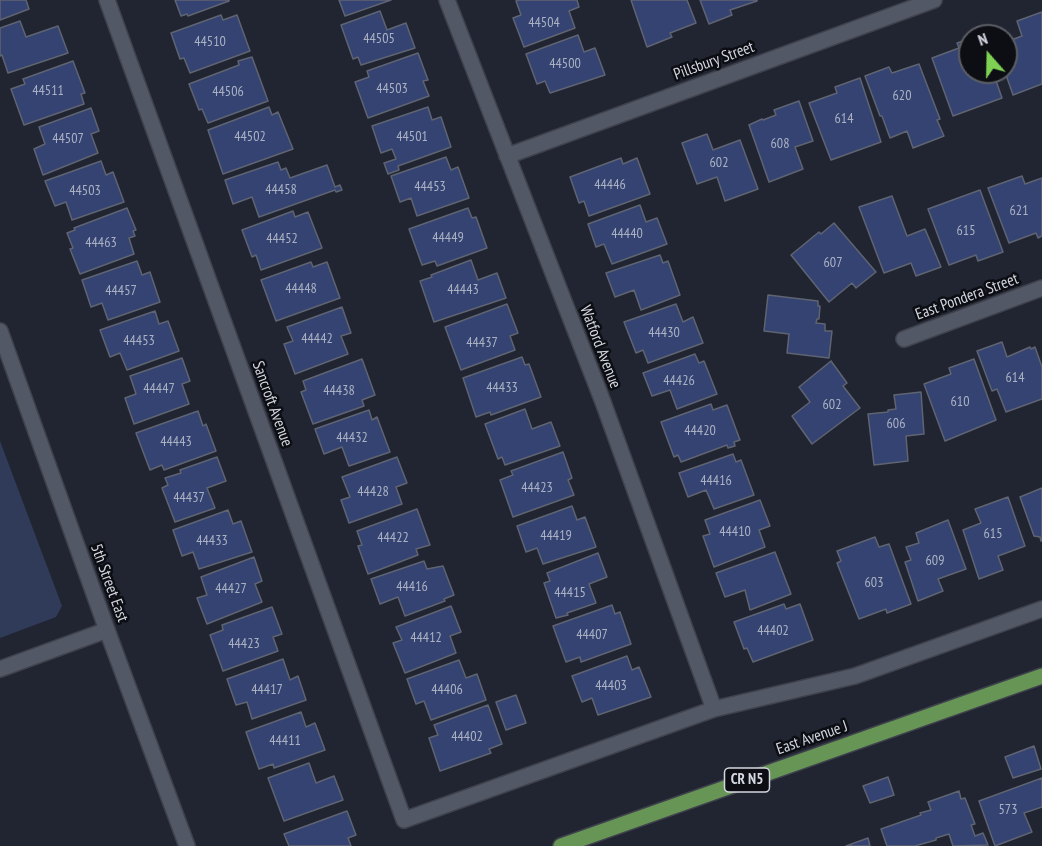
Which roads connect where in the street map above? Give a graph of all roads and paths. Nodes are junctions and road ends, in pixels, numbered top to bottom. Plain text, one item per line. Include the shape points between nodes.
1 (106, 0) edge
2 (447, 0) edge
3 (934, 0) edge
4 (507, 156) junction
5 (1042, 288) edge
6 (0, 331) edge
7 (904, 339) dead end
8 (1042, 609) edge
9 (107, 630) junction
10 (0, 669) edge
11 (1042, 676) edge
12 (714, 709) junction
13 (188, 846) edge
14 (561, 846) edge

1 - 12 street, Sancroft Avenue via 404,820
2 - 4 street, Watford Avenue
3 - 4 street, Pillsbury Street
4 - 12 street, Watford Avenue via 603,402
5 - 7 street, East Pondera Street
6 - 9 street, 5th Street East
8 - 12 street via 855,676
9 - 10 street
9 - 13 street, 5th Street East
11 - 14 main road, East Avenue J / CR N5

